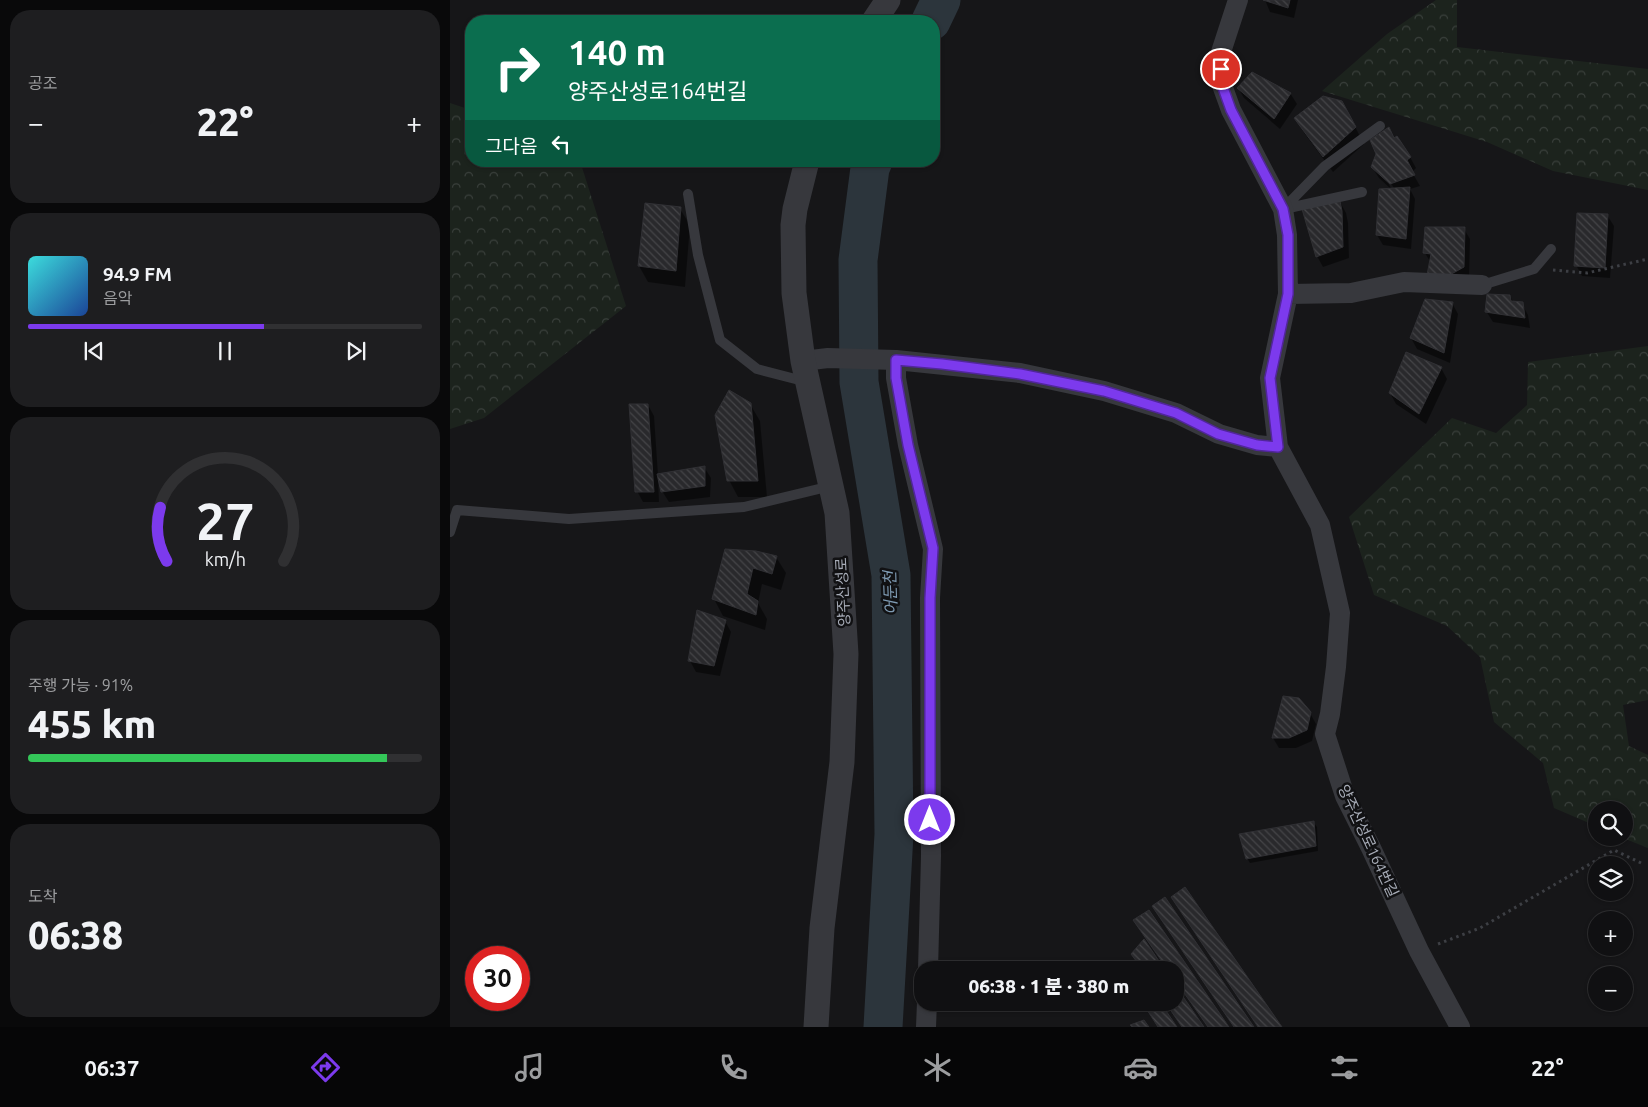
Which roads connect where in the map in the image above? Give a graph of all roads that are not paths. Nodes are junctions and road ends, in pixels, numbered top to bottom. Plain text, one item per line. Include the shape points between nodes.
1 (888, 0) edge
2 (1238, 0) edge
3 (878, 15) edge
4 (1380, 126) dead end
5 (806, 167) edge
6 (1362, 192) dead end
7 (688, 194) dead end
8 (1283, 209) junction
9 (1551, 249) dead end
10 (1482, 285) joint
11 (1288, 294) junction
12 (896, 360) junction
13 (806, 372) junction
14 (1278, 447) junction
15 (832, 486) junction
16 (450, 532) edge
17 (928, 961) edge
18 (927, 1011) edge
19 (816, 1027) edge
20 (926, 1027) edge
21 (1460, 1027) edge

1 - 3 street
2 - 8 street, 양주산성로164번길 via 1221,52 1222,85 1231,110
4 - 8 lane via 1325,166
5 - 13 street, 양주산성로 via 793,226 794,293
6 - 8 lane
7 - 13 lane via 698,255 720,340 757,369
8 - 11 street, 양주산성로164번길 via 1288,235
9 - 10 lane via 1534,269
10 - 11 street via 1404,282 1351,293
11 - 14 street, 양주산성로164번길 via 1270,378
12 - 13 street via 828,358
12 - 14 street via 1020,374 1104,391 1176,413 1218,434
12 - 17 street via 896,378 908,445 933,548
13 - 15 street, 양주산성로
14 - 21 street, 양주산성로164번길 via 1320,525 1340,614 1336,667 1325,734 1345,796 1419,952
15 - 16 lane via 744,507 569,519 457,510
15 - 19 street, 양주산성로 via 840,540 846,654 842,762 822,928
18 - 20 street

